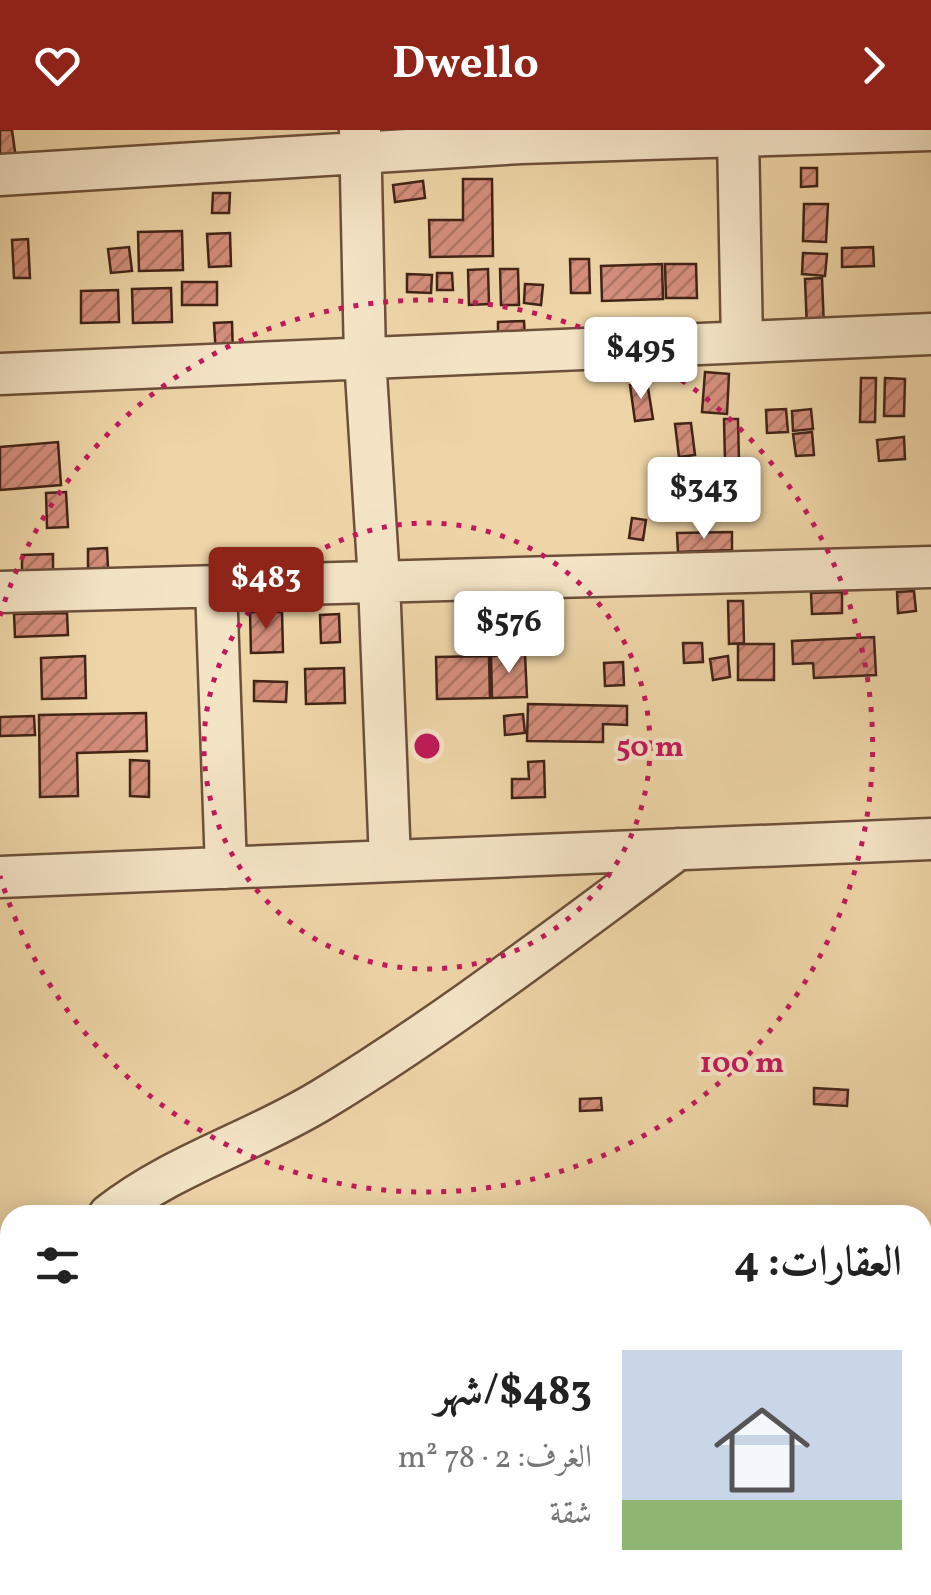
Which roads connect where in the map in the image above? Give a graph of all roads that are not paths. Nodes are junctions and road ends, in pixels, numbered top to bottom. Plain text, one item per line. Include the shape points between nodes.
1 (931, 130) edge
2 (738, 136) junction
3 (360, 142) edge
4 (161, 148) edge
5 (0, 175) edge
6 (931, 334) edge
7 (742, 342) junction
8 (365, 358) junction
9 (0, 374) edge
10 (931, 567) edge
11 (379, 581) junction
12 (216, 586) junction
13 (0, 592) edge
14 (931, 839) edge
15 (678, 849) junction
16 (390, 861) junction
17 (226, 868) junction
18 (0, 877) edge
19 (123, 1205) edge

1 - 2 street
2 - 3 street
2 - 7 street
3 - 4 street
3 - 8 street
4 - 5 street
6 - 7 street
7 - 8 street
8 - 9 street
8 - 11 street
10 - 11 street
11 - 12 street
11 - 16 street
12 - 13 street
12 - 17 street
14 - 15 street
15 - 16 street
15 - 19 street via 399,1053
16 - 17 street
17 - 18 street

